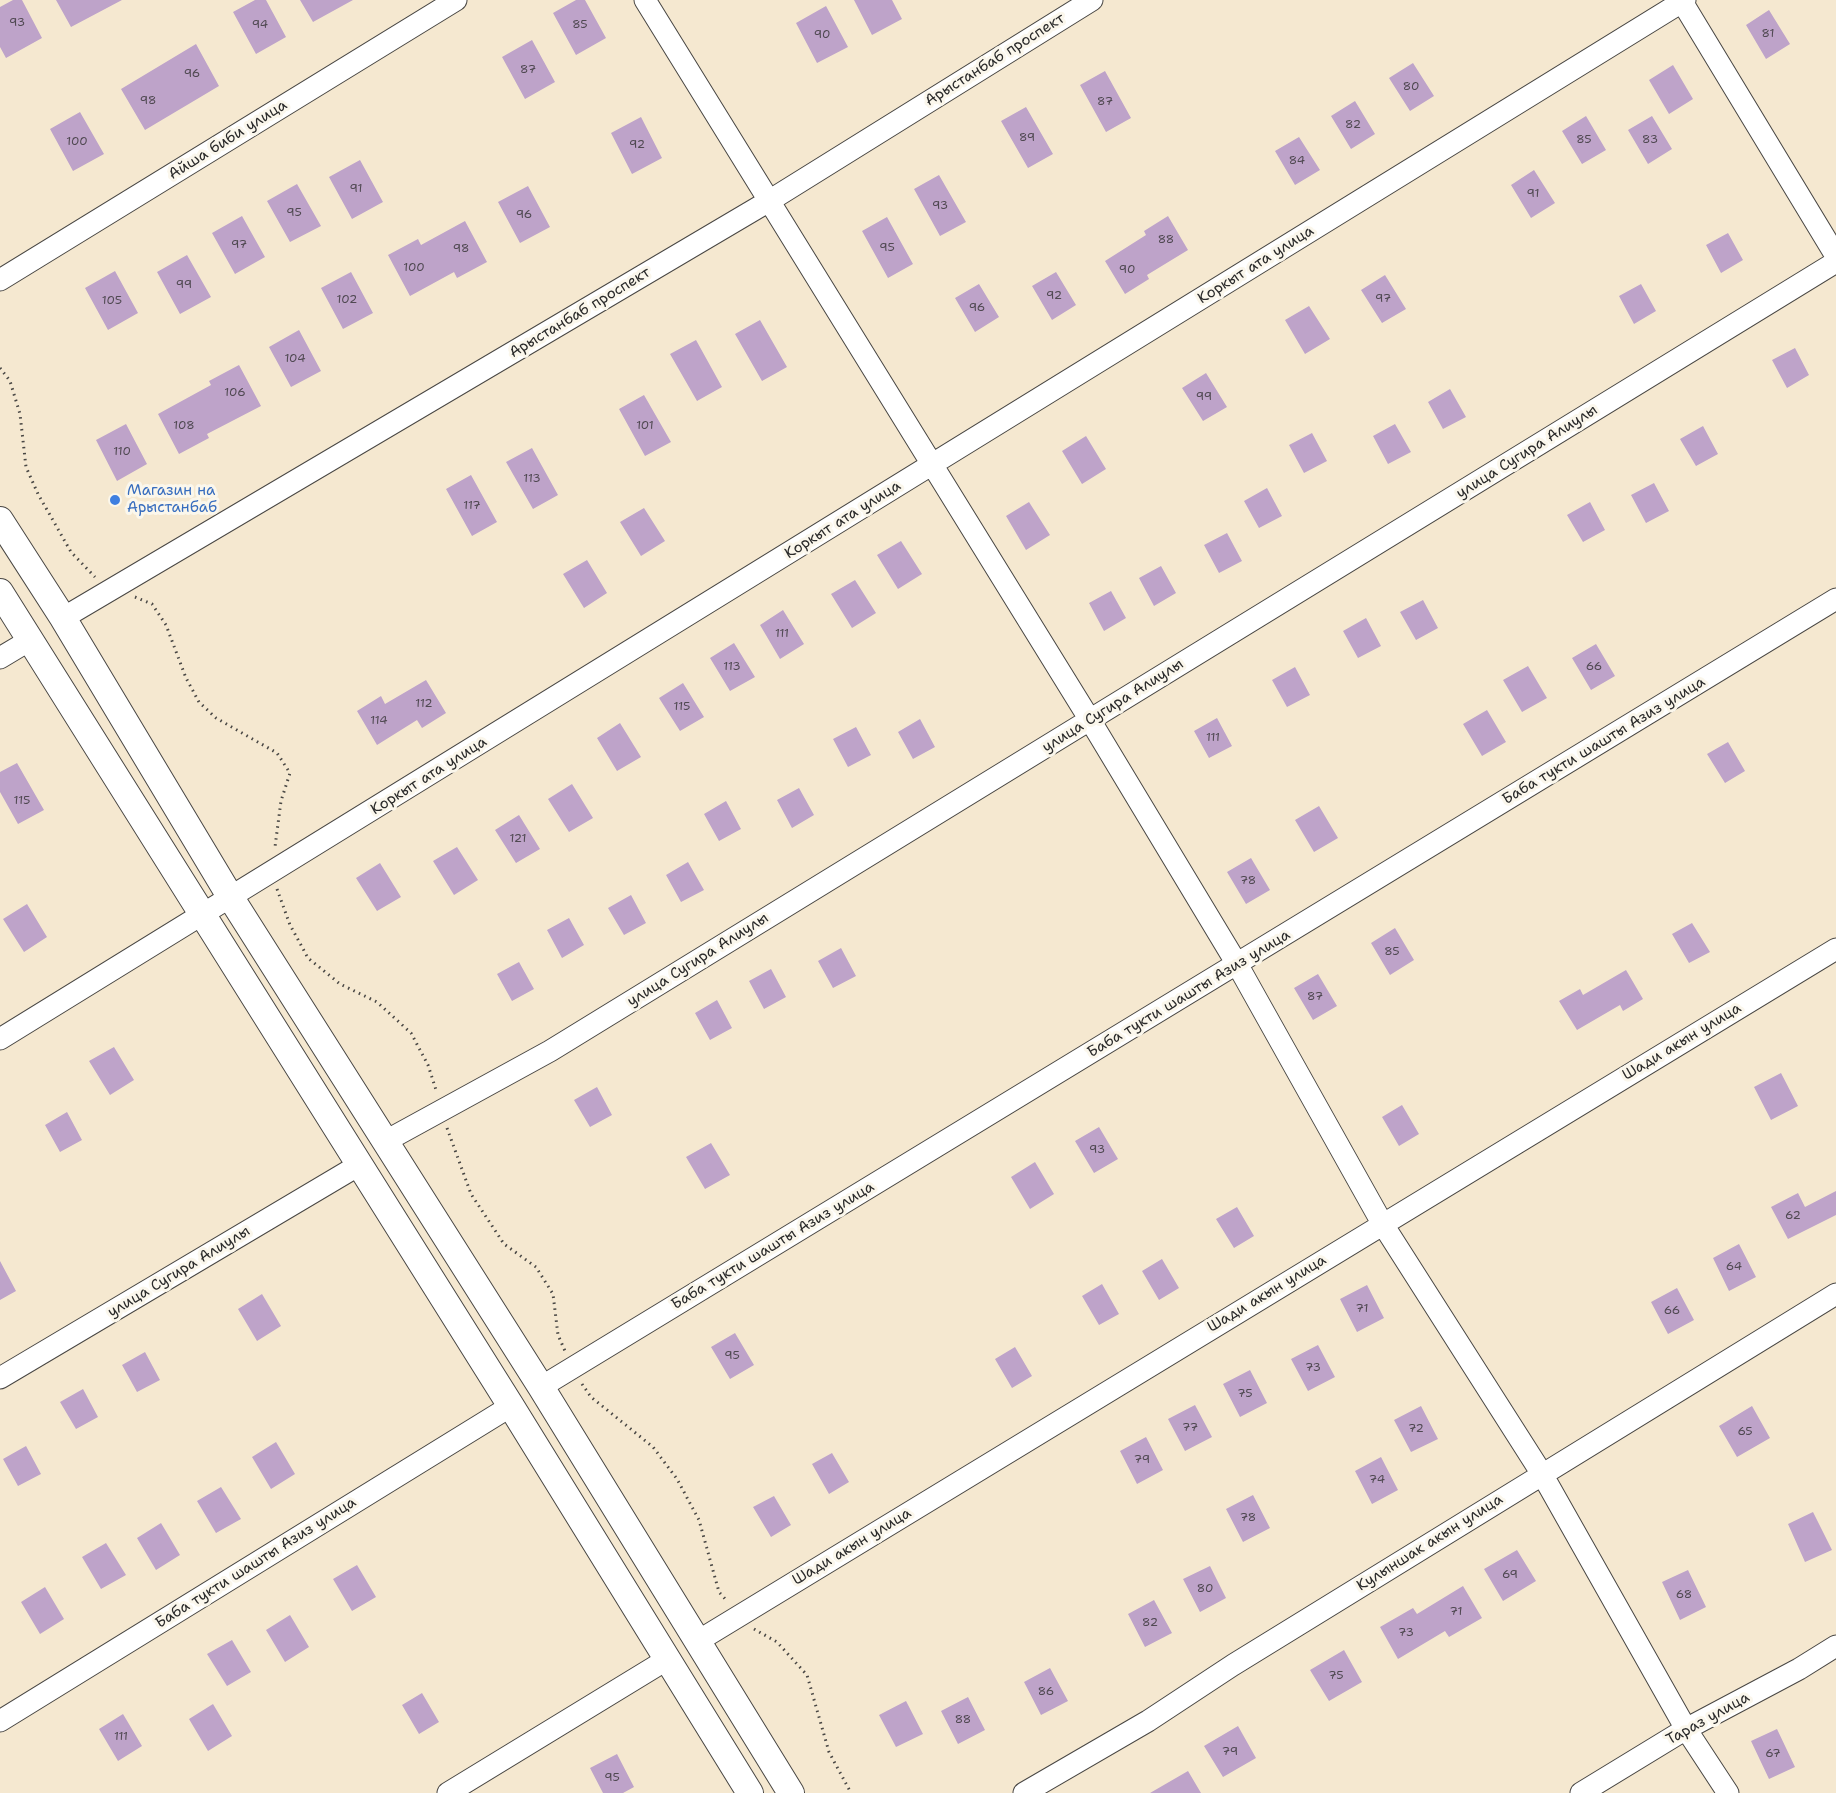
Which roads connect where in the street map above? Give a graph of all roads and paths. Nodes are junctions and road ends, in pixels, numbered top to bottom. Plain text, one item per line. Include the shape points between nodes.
1 (456, 0) edge
2 (645, 0) edge
3 (1092, 0) edge
4 (1683, 0) edge
5 (770, 201) junction
6 (1836, 256) edge
7 (1836, 262) edge
8 (0, 280) edge
9 (0, 368) edge
10 (933, 464) junction
11 (0, 520) edge
12 (114, 588) junction
13 (0, 592) edge
14 (1836, 599) edge
15 (63, 618) junction
16 (30, 640) junction
17 (0, 658) edge
18 (1090, 720) junction
19 (276, 870) junction
20 (231, 898) junction
21 (201, 914) junction
22 (1836, 949) edge
23 (1237, 964) junction
24 (0, 1039) edge
25 (442, 1110) junction
26 (384, 1142) junction
27 (359, 1165) junction
28 (1382, 1223) junction
29 (1836, 1294) edge
30 (572, 1368) junction
31 (0, 1378) edge
32 (541, 1388) junction
33 (511, 1406) junction
34 (1542, 1474) junction
35 (739, 1616) junction
36 (698, 1641) junction
37 (1836, 1646) edge
38 (666, 1660) junction
39 (0, 1720) edge
40 (1686, 1729) junction
41 (448, 1793) edge
42 (750, 1793) edge
43 (791, 1793) edge
44 (851, 1793) edge
45 (1024, 1793) edge
46 (1581, 1793) edge
47 (1728, 1793) edge

1 - 8 street, Айша биби улица
2 - 5 street
3 - 5 street, Арыстанбаб проспект
4 - 6 street
4 - 10 street, Коркыт ата улица
5 - 10 street
5 - 12 street, Арыстанбаб проспект
7 - 18 street, улица Сугира Алиулы
9 - 12 path via 10,381 20,414 26,467 55,528 71,552 99,581
10 - 18 street
10 - 19 street, Коркыт ата улица
11 - 15 street
12 - 15 street, Арыстанбаб проспект
12 - 19 path via 152,604 166,625 199,702 216,718 277,753 290,772 274,837
13 - 16 street
14 - 23 street, Баба тукти шашты Азиз улица
15 - 20 street
16 - 17 street
16 - 21 street
18 - 23 street
18 - 25 street, улица Сугира Алиулы via 550,1052
19 - 20 street, Коркыт ата улица
19 - 25 path via 277,891 308,958 340,984 377,1002 411,1033 428,1065
20 - 21 street, Коркыт ата улица
20 - 26 street
21 - 24 street, Коркыт ата улица
21 - 27 street
22 - 28 street, Шади акын улица
23 - 28 street
23 - 30 street, Баба тукти шашты Азиз улица
25 - 26 street, улица Сугира Алиулы
25 - 30 path via 471,1194 504,1244 536,1267 553,1294 558,1335
26 - 32 street
27 - 31 street, улица Сугира Алиулы
27 - 33 street
28 - 34 street
28 - 35 street, Шади акын улица
29 - 34 street, Кулыншак акын улица
30 - 32 street, Баба тукти шашты Азиз улица
30 - 35 path via 591,1397 653,1447 677,1479 699,1520 719,1592
32 - 36 street
33 - 38 street
33 - 39 street, Баба тукти шашты Азиз улица
34 - 40 street
34 - 45 street, Кулыншак акын улица via 1148,1721
35 - 36 street, Шади акын улица
35 - 44 path via 747,1626 777,1642 807,1675 829,1752
36 - 43 street
37 - 40 street, Тараз улица
38 - 41 street
38 - 42 street
40 - 46 street, Тараз улица
40 - 47 street

